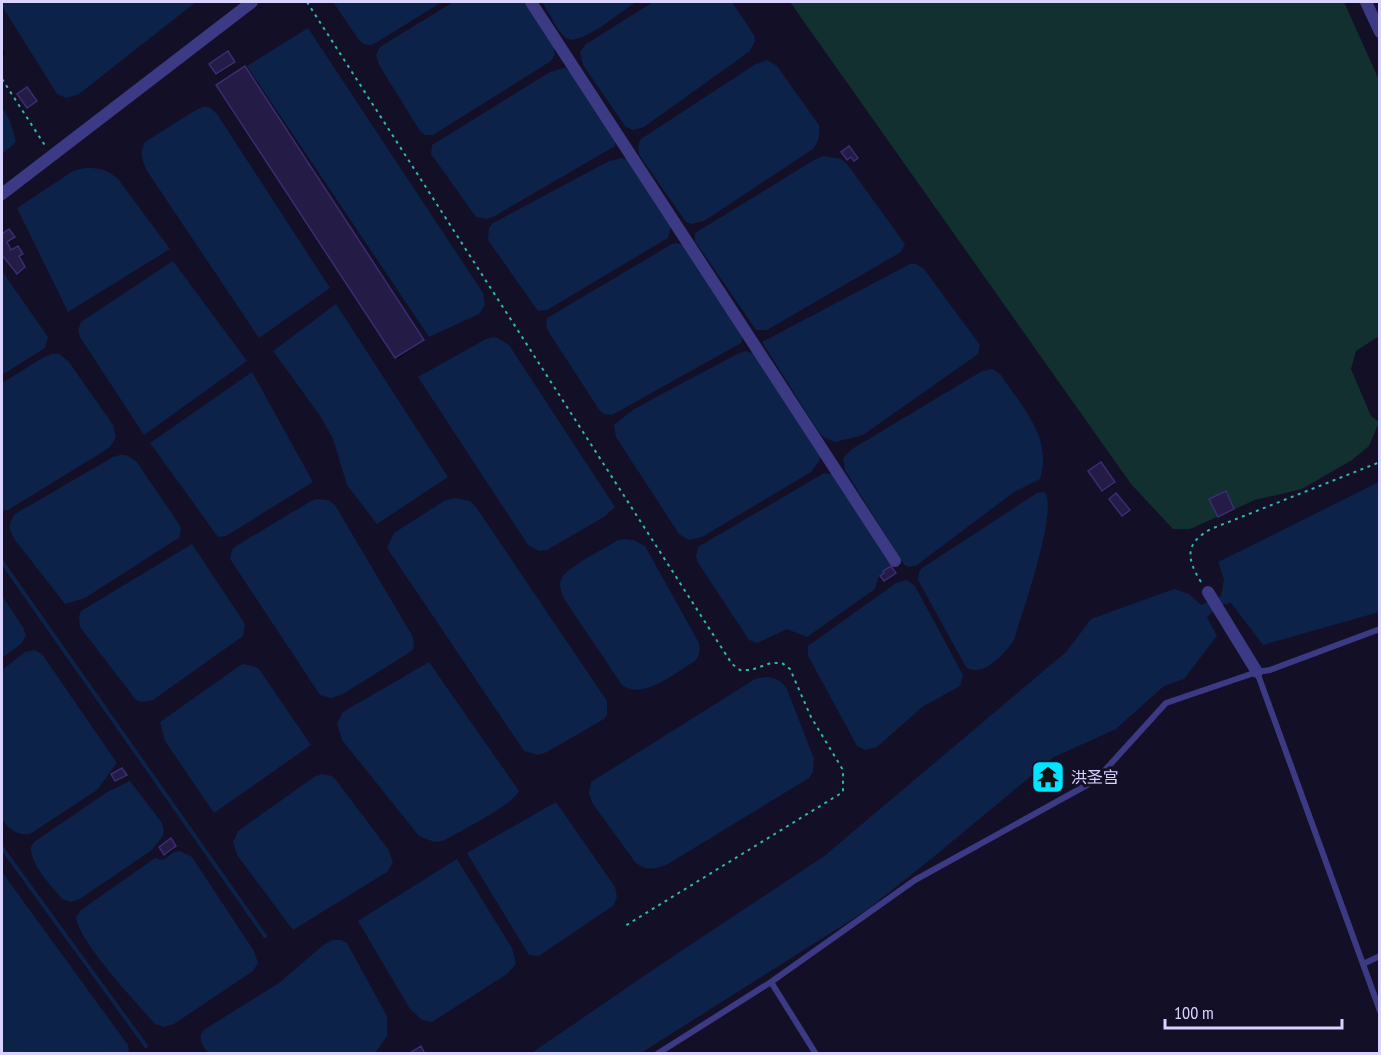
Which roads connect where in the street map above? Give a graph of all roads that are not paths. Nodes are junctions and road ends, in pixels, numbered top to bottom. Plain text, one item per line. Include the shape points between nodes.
1 (252, 2) edge
2 (531, 2) edge
3 (1366, 2) edge
4 (1380, 32) edge
5 (2, 194) edge
6 (895, 561) dead end
7 (1208, 592) road end
8 (1380, 629) edge
9 (1257, 672) junction
10 (1380, 957) edge
11 (1363, 964) junction
12 (771, 982) junction
13 (1380, 1011) edge
14 (657, 1053) edge
15 (816, 1053) edge

1 - 5 street
2 - 6 street
3 - 4 street
7 - 9 street
8 - 9 lane
9 - 11 lane
9 - 12 lane via 1166,703 1096,780 915,880
10 - 11 lane
11 - 13 lane
12 - 14 lane
12 - 15 lane

